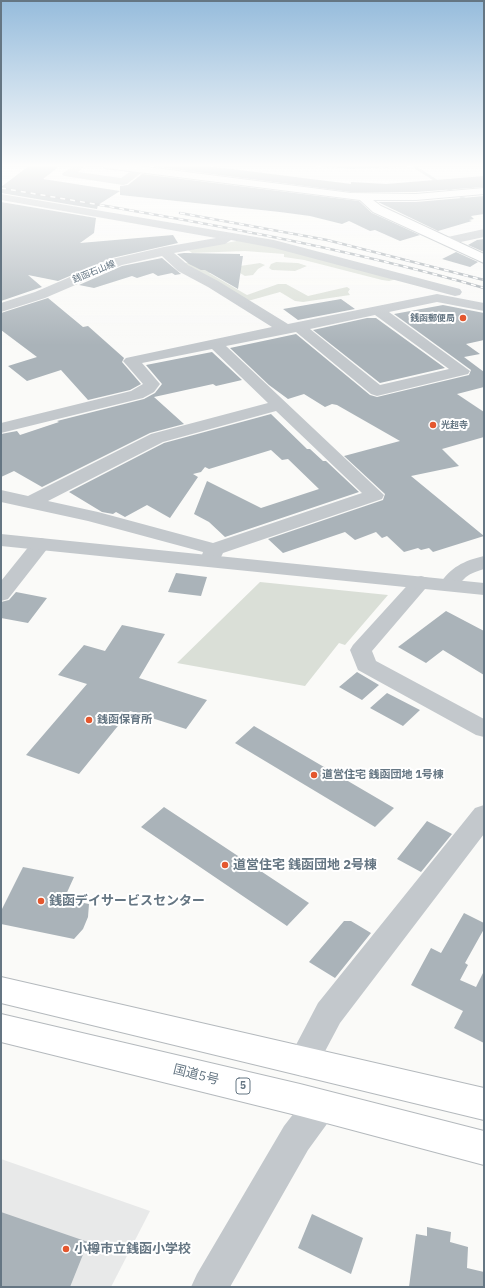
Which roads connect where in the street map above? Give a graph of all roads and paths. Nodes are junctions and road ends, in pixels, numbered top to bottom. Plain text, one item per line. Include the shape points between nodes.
1 (163, 225) edge
2 (412, 225) edge
3 (484, 233) edge
4 (238, 238) junction
5 (446, 241) junction
6 (164, 251) junction
7 (484, 259) edge
8 (484, 306) edge
9 (1, 308) edge
10 (377, 310) junction
11 (292, 328) junction
12 (214, 344) junction
13 (280, 405) junction
14 (1, 428) edge
15 (1, 496) edge
16 (29, 503) junction
17 (1, 540) edge
18 (41, 544) junction
19 (212, 555) junction
20 (484, 562) edge
21 (420, 582) junction
22 (449, 586) junction
23 (484, 589) edge
24 (1, 595) edge
25 (484, 729) edge
26 (484, 815) edge
27 (1, 990) edge
28 (1, 1028) edge
29 (303, 1062) junction
30 (484, 1104) edge
31 (320, 1106) junction
32 (484, 1148) edge
33 (210, 1287) edge

1 - 4 street
2 - 5 main road
3 - 5 street
4 - 6 street, 銭函石山線
4 - 8 street via 274,244 384,272 472,297
5 - 7 main road
6 - 9 street, 銭函石山線 via 106,266 40,295
6 - 11 street via 183,268
8 - 10 street via 437,298
10 - 11 street
10 - 11 street via 462,371 377,391
11 - 12 street
12 - 13 street
12 - 14 street via 131,362 152,384 137,394
13 - 16 street via 158,438
13 - 19 street via 374,495 243,541
15 - 16 street
16 - 19 street via 91,516
17 - 18 street
18 - 19 street
18 - 24 street
19 - 21 street
20 - 22 street via 457,573
21 - 22 street
21 - 25 street via 361,650 366,665
22 - 23 street
26 - 29 street via 330,1013
27 - 29 main road
28 - 31 main road, 国道5号 / 5
29 - 30 main road
31 - 32 main road, 国道5号 / 5
31 - 33 street via 296,1138

